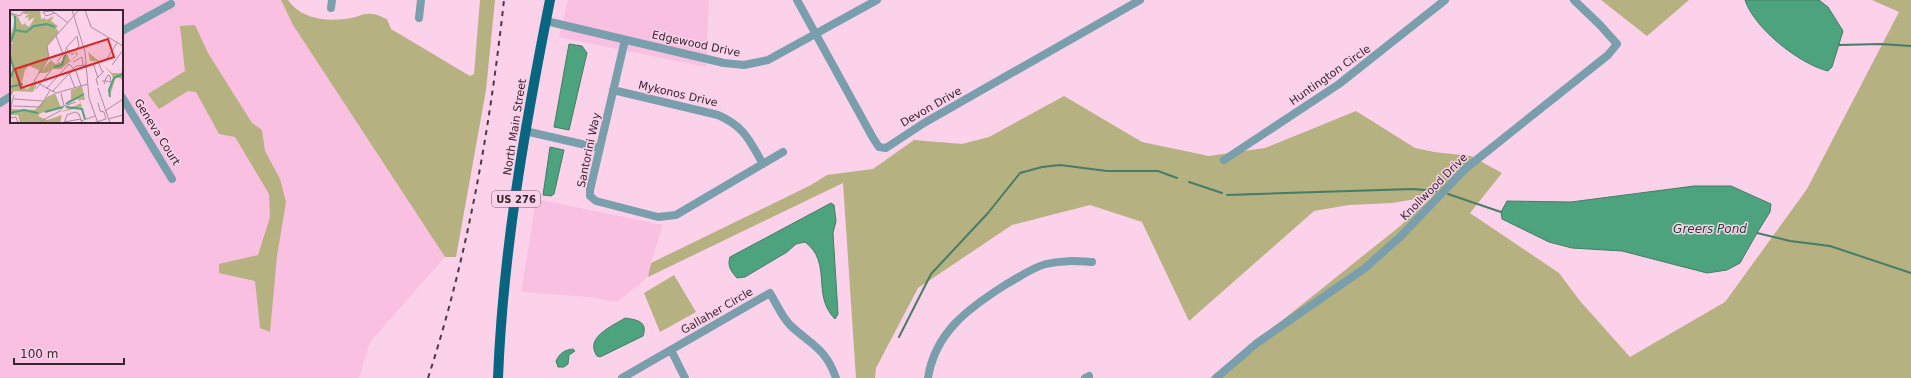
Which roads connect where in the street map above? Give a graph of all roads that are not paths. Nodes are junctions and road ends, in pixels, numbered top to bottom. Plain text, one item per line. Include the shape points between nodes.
1 (420, 0) edge
2 (550, 0) edge
3 (797, 0) edge
4 (877, 0) edge
5 (1140, 0) edge
6 (1444, 0) edge
7 (1574, 0) edge
8 (172, 4) dead end
9 (419, 18) dead end
10 (546, 21) junction
11 (123, 30) edge
12 (816, 35) junction
13 (625, 40) junction
14 (613, 90) junction
15 (10, 97) edge
16 (123, 99) edge
17 (0, 103) edge
18 (525, 131) junction
19 (599, 148) junction
20 (783, 152) dead end
21 (1224, 160) dead end
22 (763, 164) junction
23 (172, 179) dead end
24 (1092, 262) dead end
25 (671, 350) junction
26 (498, 378) edge
27 (622, 378) edge
28 (685, 378) edge
29 (836, 378) edge
30 (928, 378) edge
31 (1216, 378) edge

1 - 9 street
2 - 10 main road, North Main Street / US 276
3 - 12 street, Devon Drive
4 - 12 street, Edgewood Drive
5 - 12 street, Devon Drive via 924,123 886,148 879,146 873,138
6 - 21 street, Huntington Circle via 1339,84
7 - 31 street, Knollwood Drive via 1617,44 1608,55 1465,170 1400,237 1365,268 1257,343
8 - 11 street
10 - 13 street, Edgewood Drive
10 - 18 main road, North Main Street / US 276
12 - 13 street, Edgewood Drive via 768,60 744,66
13 - 14 street, Santorini Way
14 - 19 street, Santorini Way
14 - 22 street, Mykonos Drive via 730,120 739,126 748,138
15 - 17 street
16 - 23 street, Geneva Court
18 - 19 street
18 - 26 main road, North Main Street / US 276 via 506,276
19 - 22 street, Santorini Way via 590,196 596,201 658,217 676,215
20 - 22 street, Santorini Way
24 - 30 street via 1069,260 1039,266 977,304 944,334 933,357
25 - 27 street, Gallaher Circle
25 - 28 street
25 - 29 street, Gallaher Circle via 770,293 789,324 824,354

